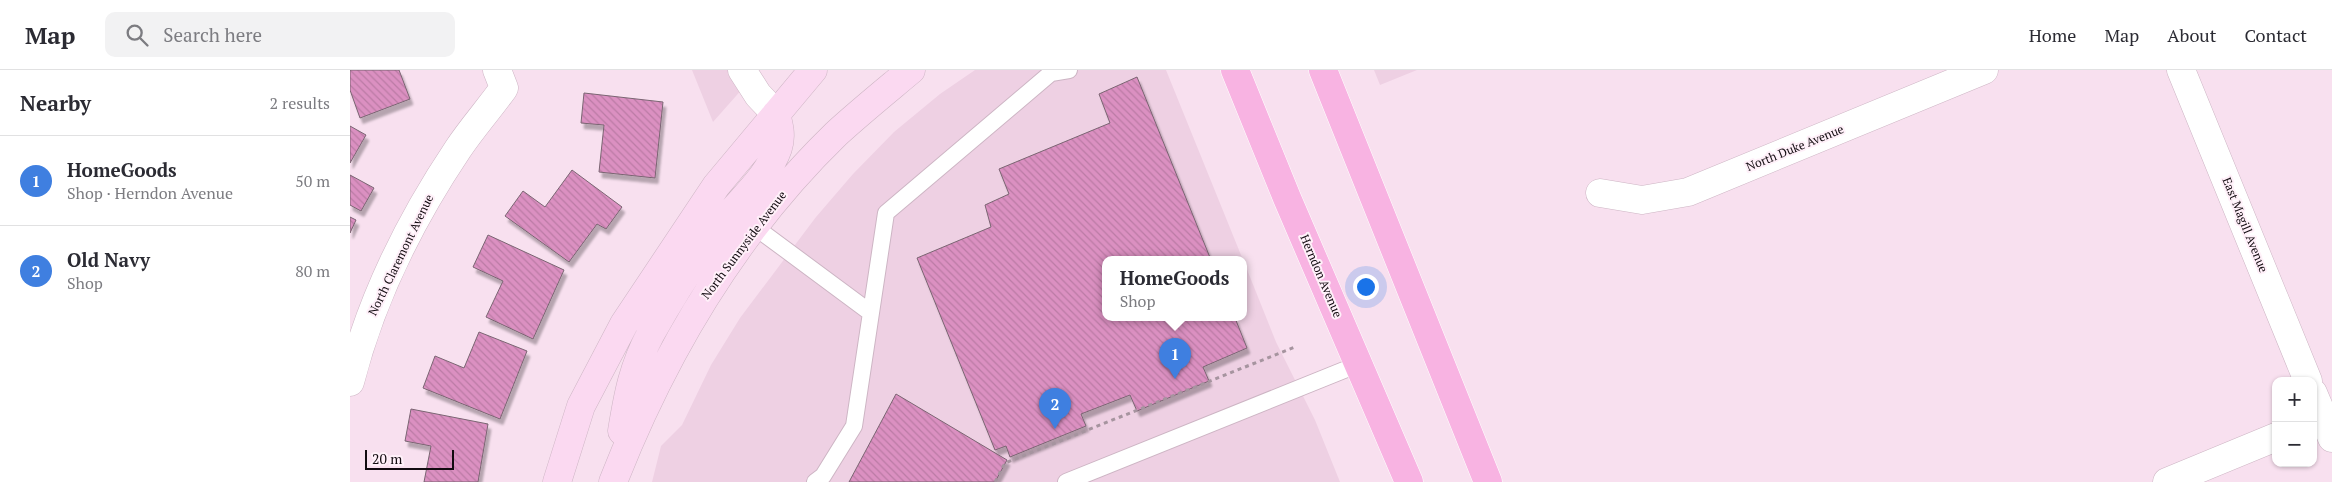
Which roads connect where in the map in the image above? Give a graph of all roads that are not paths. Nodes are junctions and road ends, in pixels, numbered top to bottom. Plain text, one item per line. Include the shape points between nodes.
1 (742, 70) edge
2 (813, 70) edge
3 (911, 70) edge
4 (1069, 70) edge
5 (1235, 70) edge
6 (1323, 70) edge
7 (1984, 70) edge
8 (2181, 70) edge
9 (500, 79) edge
10 (776, 114) junction
11 (1600, 193) dead end
12 (755, 227) junction
13 (871, 312) junction
14 (1359, 364) junction
15 (2306, 377) edge
16 (350, 382) edge
17 (2272, 439) edge
18 (1072, 481) edge
19 (557, 482) edge
20 (613, 482) edge
21 (815, 482) edge
22 (1409, 482) edge
23 (1488, 482) edge
24 (2166, 482) edge

1 - 10 street via 758,95
2 - 10 main road
3 - 12 main road, North Sunnyside Avenue via 810,161
4 - 13 lane via 1051,73 886,213
5 - 14 main road, Herndon Avenue
6 - 23 main road
7 - 11 street, North Duke Avenue via 1688,192 1642,200
8 - 15 street, East Magill Avenue
9 - 16 street, North Claremont Avenue via 422,207 370,318
10 - 19 main road via 716,186 624,324 581,406
10 - 20 main road via 780,129 779,146 773,159 724,221 650,335 632,376
12 - 13 lane
12 - 20 main road, North Sunnyside Avenue via 686,325 636,423
13 - 21 lane via 854,426 823,476
14 - 18 lane
14 - 22 main road, Herndon Avenue
17 - 24 street

